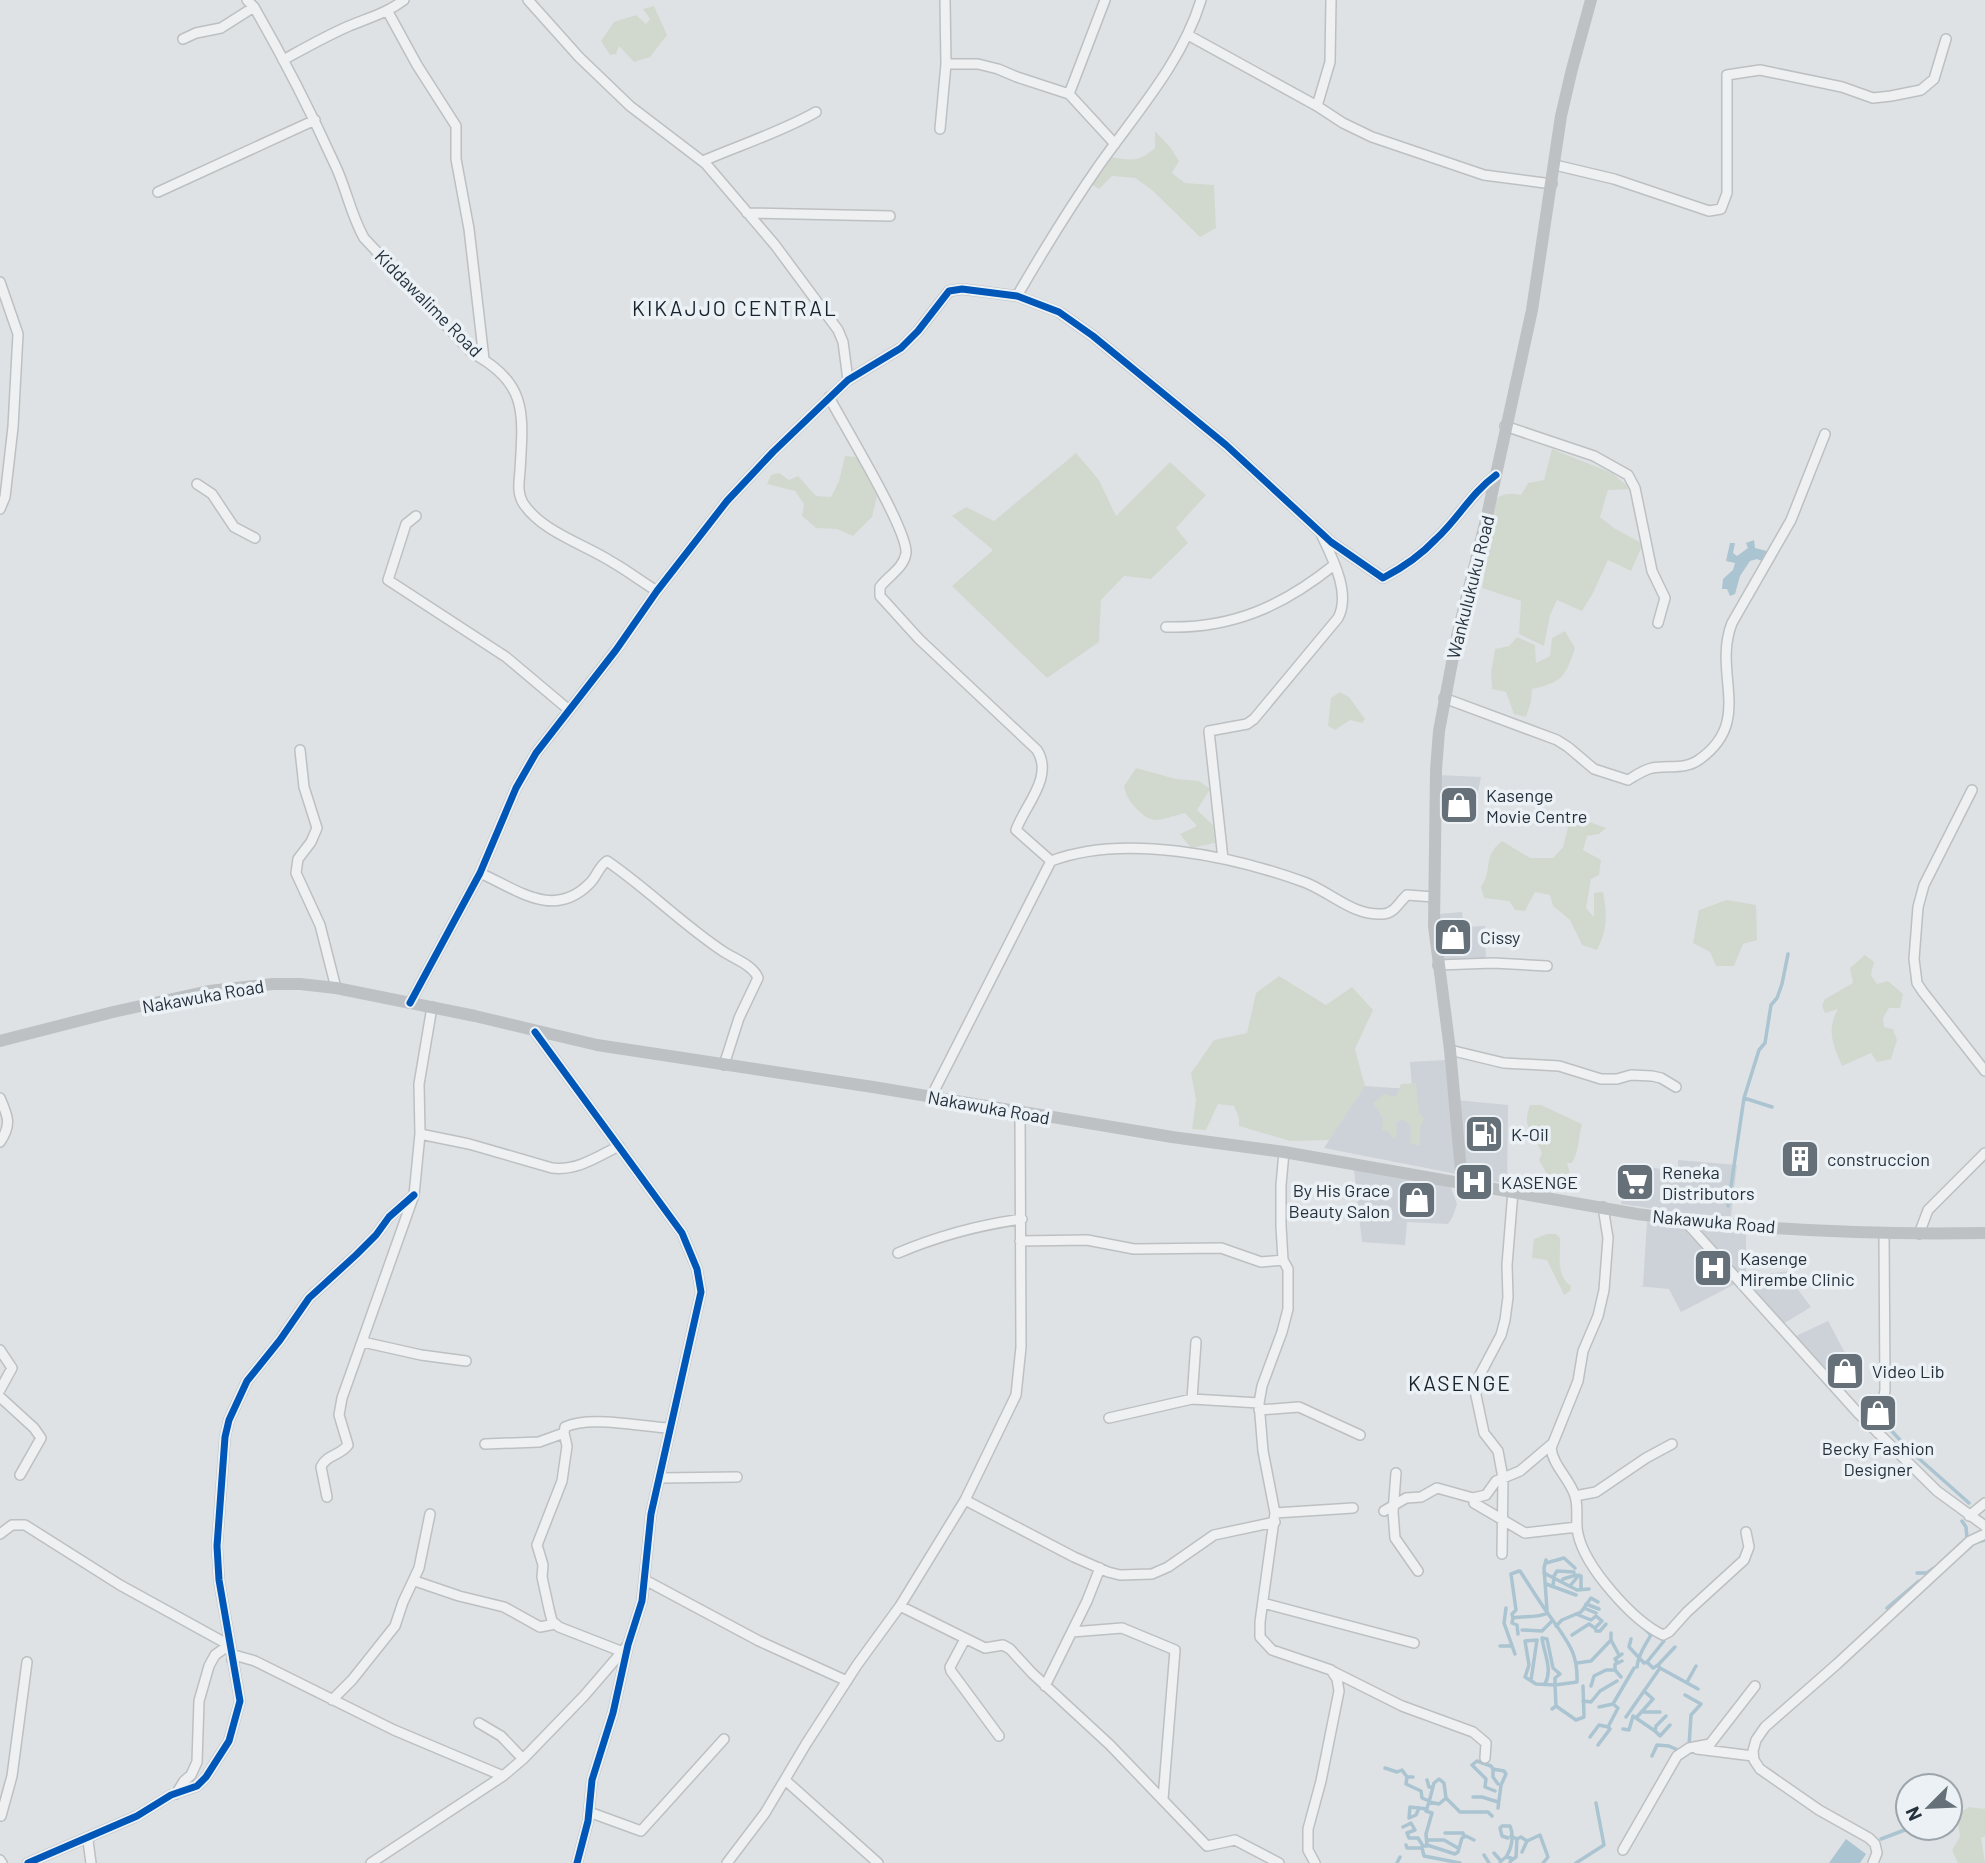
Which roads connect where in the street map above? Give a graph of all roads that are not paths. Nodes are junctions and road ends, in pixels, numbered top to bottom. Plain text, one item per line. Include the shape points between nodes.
1 (404, 0) edge
2 (528, 0) edge
3 (945, 0) edge
4 (1105, 0) edge
5 (1200, 0) edge
6 (1331, 0) edge
7 (1591, 0) edge
8 (251, 3) edge
9 (388, 12) junction
10 (1188, 35) junction
11 (183, 39) dead end
12 (1946, 39) dead end
13 (283, 60) junction
14 (946, 64) junction
15 (1069, 94) junction
16 (1317, 106) junction
17 (816, 112) dead end
18 (315, 120) junction
19 (940, 129) dead end
20 (1115, 144) junction
21 (703, 161) junction
22 (1555, 165) junction
23 (1552, 184) junction
24 (158, 192) dead end
25 (747, 213) junction
26 (890, 216) dead end
27 (0, 282) edge
28 (1017, 296) junction
29 (484, 359) junction
30 (848, 380) junction
31 (829, 397) junction
32 (1505, 426) junction
33 (1825, 434) dead end
34 (1496, 475) junction
35 (197, 484) dead end
36 (0, 509) edge
37 (416, 516) dead end
38 (1321, 534) junction
39 (255, 538) dead end
40 (1334, 565) junction
41 (657, 591) junction
42 (1658, 623) dead end
43 (1166, 627) dead end
44 (1444, 698) junction
45 (569, 710) junction
46 (300, 750) dead end
47 (1972, 790) dead end
48 (1223, 859) junction
49 (1051, 861) junction
50 (480, 873) junction
51 (1434, 897) junction
52 (1438, 965) junction
53 (1546, 965) dead end
54 (336, 988) junction
55 (410, 1003) junction
56 (432, 1007) junction
57 (536, 1032) junction
58 (0, 1041) edge
59 (1450, 1050) junction
60 (724, 1065) junction
61 (1985, 1071) edge
62 (1676, 1087) dead end
63 (931, 1097) junction
64 (0, 1098) edge
65 (1020, 1113) junction
66 (420, 1134) junction
67 (0, 1142) edge
68 (619, 1146) junction
69 (1284, 1152) junction
70 (1985, 1153) edge
71 (1462, 1182) junction
72 (1513, 1191) junction
73 (414, 1195) junction
74 (1603, 1207) junction
75 (1022, 1219) junction
76 (1684, 1220) junction
77 (1884, 1233) junction
78 (1985, 1233) edge
79 (1919, 1234) junction
80 (1020, 1241) junction
81 (898, 1253) dead end
82 (1283, 1260) junction
83 (363, 1342) junction
84 (1196, 1342) dead end
85 (0, 1350) edge
86 (466, 1361) dead end
87 (0, 1390) edge
88 (0, 1397) edge
89 (1192, 1399) junction
90 (1259, 1406) junction
91 (1109, 1418) dead end
92 (670, 1428) junction
93 (564, 1433) junction
94 (1878, 1433) junction
95 (1360, 1435) dead end
96 (1553, 1443) junction
97 (485, 1444) dead end
98 (1672, 1444) dead end
99 (1395, 1473) dead end
100 (20, 1475) dead end
101 (737, 1477) dead end
102 (660, 1478) junction
103 (1503, 1478) junction
104 (1575, 1496) junction
105 (327, 1497) dead end
106 (965, 1500) junction
107 (1474, 1503) dead end
108 (1985, 1503) edge
109 (1353, 1508) dead end
110 (1384, 1511) dead end
111 (430, 1514) dead end
112 (1275, 1518) junction
113 (1500, 1520) junction
114 (1977, 1521) edge
115 (1577, 1527) junction
116 (1746, 1532) dead end
117 (0, 1534) edge
118 (1985, 1534) edge
119 (1970, 1541) junction
120 (1502, 1555) dead end
121 (1100, 1568) junction
122 (1418, 1571) dead end
123 (645, 1580) junction
124 (415, 1581) junction
125 (1263, 1603) junction
126 (900, 1606) junction
127 (555, 1625) junction
128 (1072, 1632) junction
129 (965, 1639) junction
130 (1413, 1643) dead end
131 (229, 1645) junction
132 (625, 1648) junction
133 (232, 1660) junction
134 (27, 1661) dead end
135 (1331, 1670) junction
136 (847, 1681) junction
137 (1045, 1686) junction
138 (1755, 1686) dead end
139 (332, 1700) junction
140 (479, 1724) dead end
141 (999, 1736) dead end
142 (724, 1739) dead end
143 (1689, 1748) junction
144 (1753, 1756) junction
145 (1485, 1758) dead end
146 (523, 1759) junction
147 (503, 1776) junction
148 (785, 1780) junction
149 (176, 1794) junction
150 (1163, 1799) junction
151 (589, 1812) junction
152 (0, 1816) edge
153 (90, 1837) junction
154 (1623, 1850) dead end
155 (730, 1861) edge
156 (1310, 1861) edge
157 (28, 1863) edge
158 (91, 1863) edge
159 (371, 1863) edge
160 (577, 1863) edge
161 (878, 1863) edge
162 (1279, 1863) edge
163 (1873, 1863) edge

1 - 9 street
2 - 21 street via 630,106
3 - 14 street
4 - 15 street
5 - 10 street
6 - 16 street via 1330,62
7 - 22 main road, Wankulukuku Road via 1572,69
8 - 11 street via 221,28
8 - 13 street, Kiddawalime Road
9 - 13 street via 327,36
9 - 29 street via 456,126 456,159
10 - 16 street
10 - 20 street
12 - 22 street via 1934,79 1921,90 1891,96 1873,98 1760,70 1727,75 1727,193 1720,209 1709,211
13 - 18 street, Kiddawalime Road
14 - 15 street via 978,64
14 - 19 street
15 - 20 street
16 - 23 street via 1381,141 1484,175
17 - 21 street
18 - 24 street
18 - 29 street, Kiddawalime Road via 364,238 472,353
20 - 28 street
21 - 25 street
22 - 23 main road, Wankulukuku Road
23 - 32 main road, Wankulukuku Road via 1532,310
25 - 26 street
25 - 30 street via 838,330
27 - 36 street via 18,334 13,427
28 - 30 street via 949,291 901,348
28 - 38 street via 1059,312 1093,336 1226,445
29 - 41 street, Kiddawalime Road via 515,388 520,402 522,501 550,527
30 - 31 street
31 - 41 street via 727,501
31 - 49 street via 878,486 906,553 880,587 880,596 1043,759 1040,781 1016,830
32 - 34 main road, Wankulukuku Road
32 - 42 street via 1594,456 1628,475 1635,488 1652,571 1665,598
33 - 44 street via 1791,520 1726,638 1730,716 1726,730 1700,760 1674,768 1651,768 1628,780 1594,768 1557,740
34 - 38 street via 1471,496 1437,539 1383,578
34 - 44 main road, Wankulukuku Road
35 - 39 street via 212,494 234,527
37 - 45 street via 406,524 388,580 506,657
38 - 40 street
40 - 43 street via 1272,607 1205,625
40 - 48 street via 1343,597 1338,618 1254,719 1209,731
41 - 45 street
44 - 51 main road, Wankulukuku Road via 1436,770
45 - 50 street via 523,776
46 - 54 street via 304,788 317,828 298,859 296,873 320,925
47 - 61 street via 1924,884 1914,959 1917,983
48 - 49 street via 1105,849
48 - 51 street via 1305,882 1343,904 1380,914 1391,912 1407,895
49 - 63 street
50 - 55 street
50 - 60 street via 540,900 556,902 590,883 607,861 709,942 757,973
51 - 52 main road, Wankulukuku Road
52 - 53 street
52 - 59 main road, Wankulukuku Road
54 - 55 main road, Nakawuka Road
54 - 58 main road, Nakawuka Road via 273,984 209,991
55 - 56 main road, Nakawuka Road
56 - 57 main road, Nakawuka Road
56 - 66 street via 419,1084
57 - 60 main road, Nakawuka Road
57 - 68 street
59 - 62 street via 1504,1063 1559,1066 1601,1079 1652,1076
59 - 71 main road, Wankulukuku Road
60 - 63 main road, Nakawuka Road
63 - 65 main road, Nakawuka Road
64 - 67 street via 9,1120
65 - 69 main road, Nakawuka Road
65 - 75 street
66 - 68 street via 565,1170
66 - 73 street
68 - 92 street via 681,1233 701,1281 698,1314
69 - 71 main road, Nakawuka Road
69 - 82 street
70 - 79 street via 1927,1210
71 - 72 main road, Nakawuka Road
72 - 74 main road, Nakawuka Road
72 - 103 street via 1506,1320 1474,1386 1484,1433 1498,1451
73 - 83 street
73 - 131 street via 309,1298 238,1397 225,1437 217,1546
74 - 76 main road, Nakawuka Road
74 - 96 street via 1608,1238 1604,1290 1578,1381
75 - 80 street
75 - 81 street via 935,1238
76 - 77 main road, Nakawuka Road
76 - 94 street
77 - 79 main road, Nakawuka Road
77 - 94 street via 1885,1390
78 - 79 main road, Nakawuka Road
80 - 82 street via 1087,1240 1134,1249 1221,1248 1261,1262
80 - 106 street via 1021,1348 1016,1395
82 - 90 street via 1288,1269 1287,1309
83 - 86 street
83 - 105 street via 339,1415 348,1445 321,1467
84 - 89 street
85 - 87 street via 12,1368
88 - 100 street via 41,1438
89 - 90 street
89 - 91 street
90 - 95 street via 1299,1407
90 - 112 street
92 - 93 street via 575,1422 565,1427
92 - 102 street
93 - 97 street via 539,1442
93 - 127 street via 567,1446 562,1481 537,1545
94 - 114 street via 1937,1491
96 - 103 street via 1520,1471
96 - 104 street via 1554,1459
98 - 104 street via 1596,1492
99 - 122 street via 1395,1538
101 - 102 street
102 - 123 street via 651,1514
103 - 110 street via 1486,1495 1473,1498 1437,1488
103 - 113 street
104 - 115 street
106 - 121 street
106 - 126 street
107 - 113 street
108 - 114 street
109 - 112 street
111 - 124 street
112 - 121 street via 1214,1535 1152,1574 1120,1575
112 - 125 street
113 - 115 street via 1525,1533
113 - 120 street
114 - 119 street
115 - 116 street via 1582,1546 1605,1583 1663,1635 1744,1560 1749,1547
117 - 131 street via 12,1525 25,1525 120,1585
118 - 119 street
119 - 144 street via 1765,1727
121 - 128 street
123 - 132 street
123 - 136 street via 768,1646
124 - 127 street via 504,1606 540,1627
124 - 139 street via 395,1626
125 - 130 street
125 - 135 street via 1260,1637 1264,1644
126 - 129 street
126 - 136 street
127 - 132 street
128 - 137 street
128 - 150 street via 1122,1628 1175,1650
129 - 137 street via 985,1648 1003,1645 1010,1649
129 - 141 street via 951,1671
131 - 133 street
131 - 149 street via 215,1655 206,1673 199,1701 197,1762
132 - 146 street
132 - 151 street via 613,1713 592,1780
133 - 139 street via 234,1655 255,1661
133 - 149 street via 240,1701 234,1731 206,1777
134 - 152 street via 12,1776
135 - 145 street via 1402,1706 1473,1732 1486,1743
135 - 156 street via 1339,1691 1306,1840
136 - 148 street
137 - 150 street
138 - 143 street via 1710,1744
139 - 147 street
140 - 146 street via 501,1735
142 - 151 street via 640,1831
143 - 144 street
143 - 154 street via 1677,1756
144 - 163 street via 1760,1769 1796,1796 1869,1838 1877,1853
146 - 147 street
147 - 159 street
148 - 155 street
148 - 161 street
149 - 153 street
150 - 162 street via 1207,1846 1235,1840
151 - 160 street
153 - 157 street
153 - 158 street

